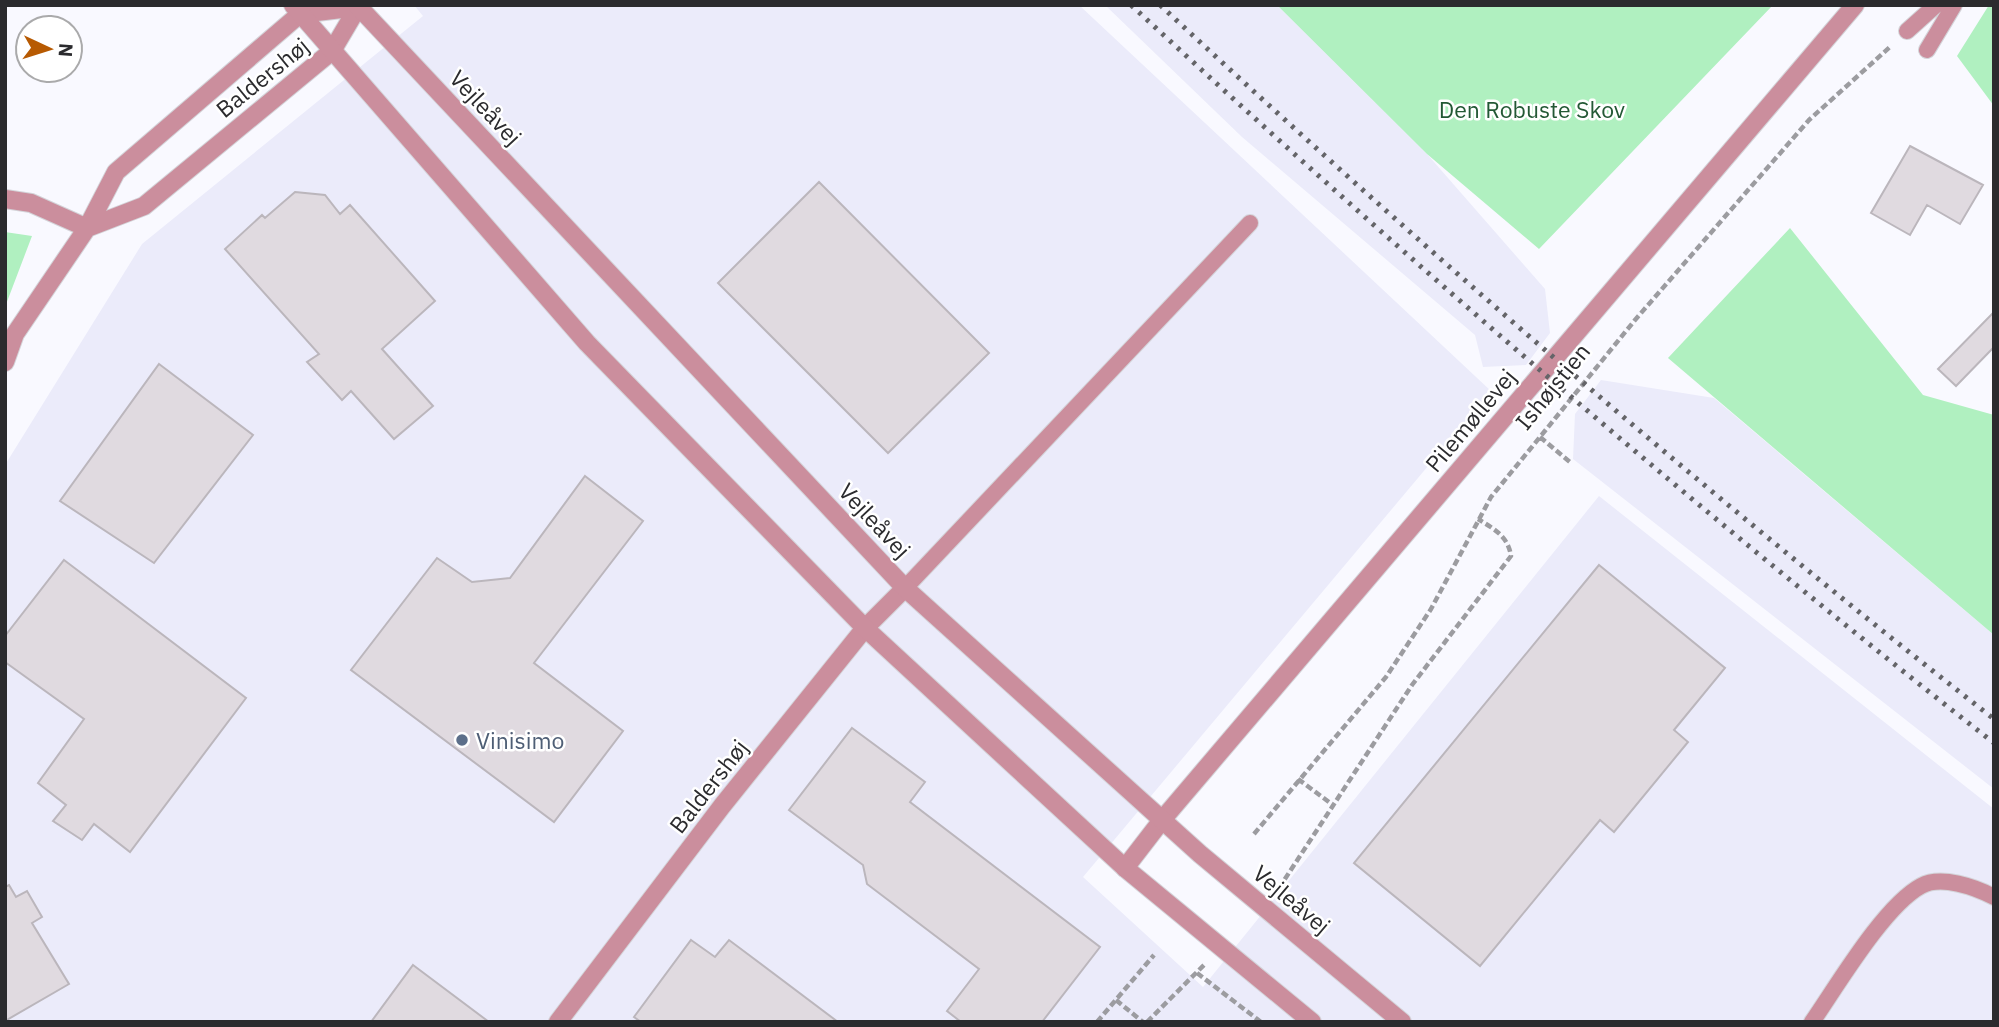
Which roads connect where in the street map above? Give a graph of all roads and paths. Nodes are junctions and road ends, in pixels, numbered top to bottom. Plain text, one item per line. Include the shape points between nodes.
1 (1855, 5) edge
2 (1936, 5) edge
3 (1954, 5) edge
4 (359, 6) edge
5 (296, 10) edge
6 (1907, 31) joint
7 (1927, 50) dead end
8 (332, 51) junction
9 (5, 199) edge
10 (1250, 223) dead end
11 (87, 228) junction
12 (5, 362) edge
13 (1540, 437) junction
14 (1570, 462) dead end
15 (1478, 519) junction
16 (905, 588) junction
17 (865, 628) junction
18 (1298, 779) junction
19 (1334, 805) junction
20 (1162, 820) junction
21 (1254, 834) dead end
22 (1125, 868) junction
23 (1994, 897) edge
24 (1268, 910) junction
25 (1220, 946) junction
26 (1154, 955) dead end
27 (1197, 973) junction
28 (1116, 1000) junction
29 (558, 1022) edge
30 (1097, 1022) edge
31 (1145, 1022) edge
32 (1261, 1022) edge
33 (1312, 1022) edge
34 (1402, 1022) edge
35 (1812, 1022) edge

1 - 20 street, Pilemøllevej
2 - 6 lane
3 - 7 lane
4 - 5 street, Baldershøj
4 - 8 street, Baldershøj
4 - 16 street, Vejleåvej
5 - 8 street
5 - 11 street, Baldershøj via 116,172
6 - 13 path, Ishøjstien via 1809,120
8 - 11 street, Baldershøj via 144,206
8 - 17 street via 587,343
9 - 11 street via 31,203
10 - 16 lane
11 - 12 street, Baldershøj via 15,334
13 - 14 path
13 - 15 path, Ishøjstien
15 - 18 path, Ishøjstien via 1431,608 1386,677
15 - 19 path via 1509,545 1511,556 1412,685
16 - 17 street, Baldershøj
16 - 20 street, Vejleåvej
17 - 22 street
17 - 29 street, Baldershøj
18 - 19 path
18 - 21 path, Ishøjstien
19 - 24 path
20 - 22 street, Pilemøllevej
20 - 24 street, Vejleåvej
22 - 25 street
23 - 35 lane via 1956,881 1922,885 1889,913
24 - 34 street, Vejleåvej
25 - 27 path
25 - 33 street
26 - 28 path
27 - 31 path
27 - 32 path
28 - 30 path
28 - 31 path

